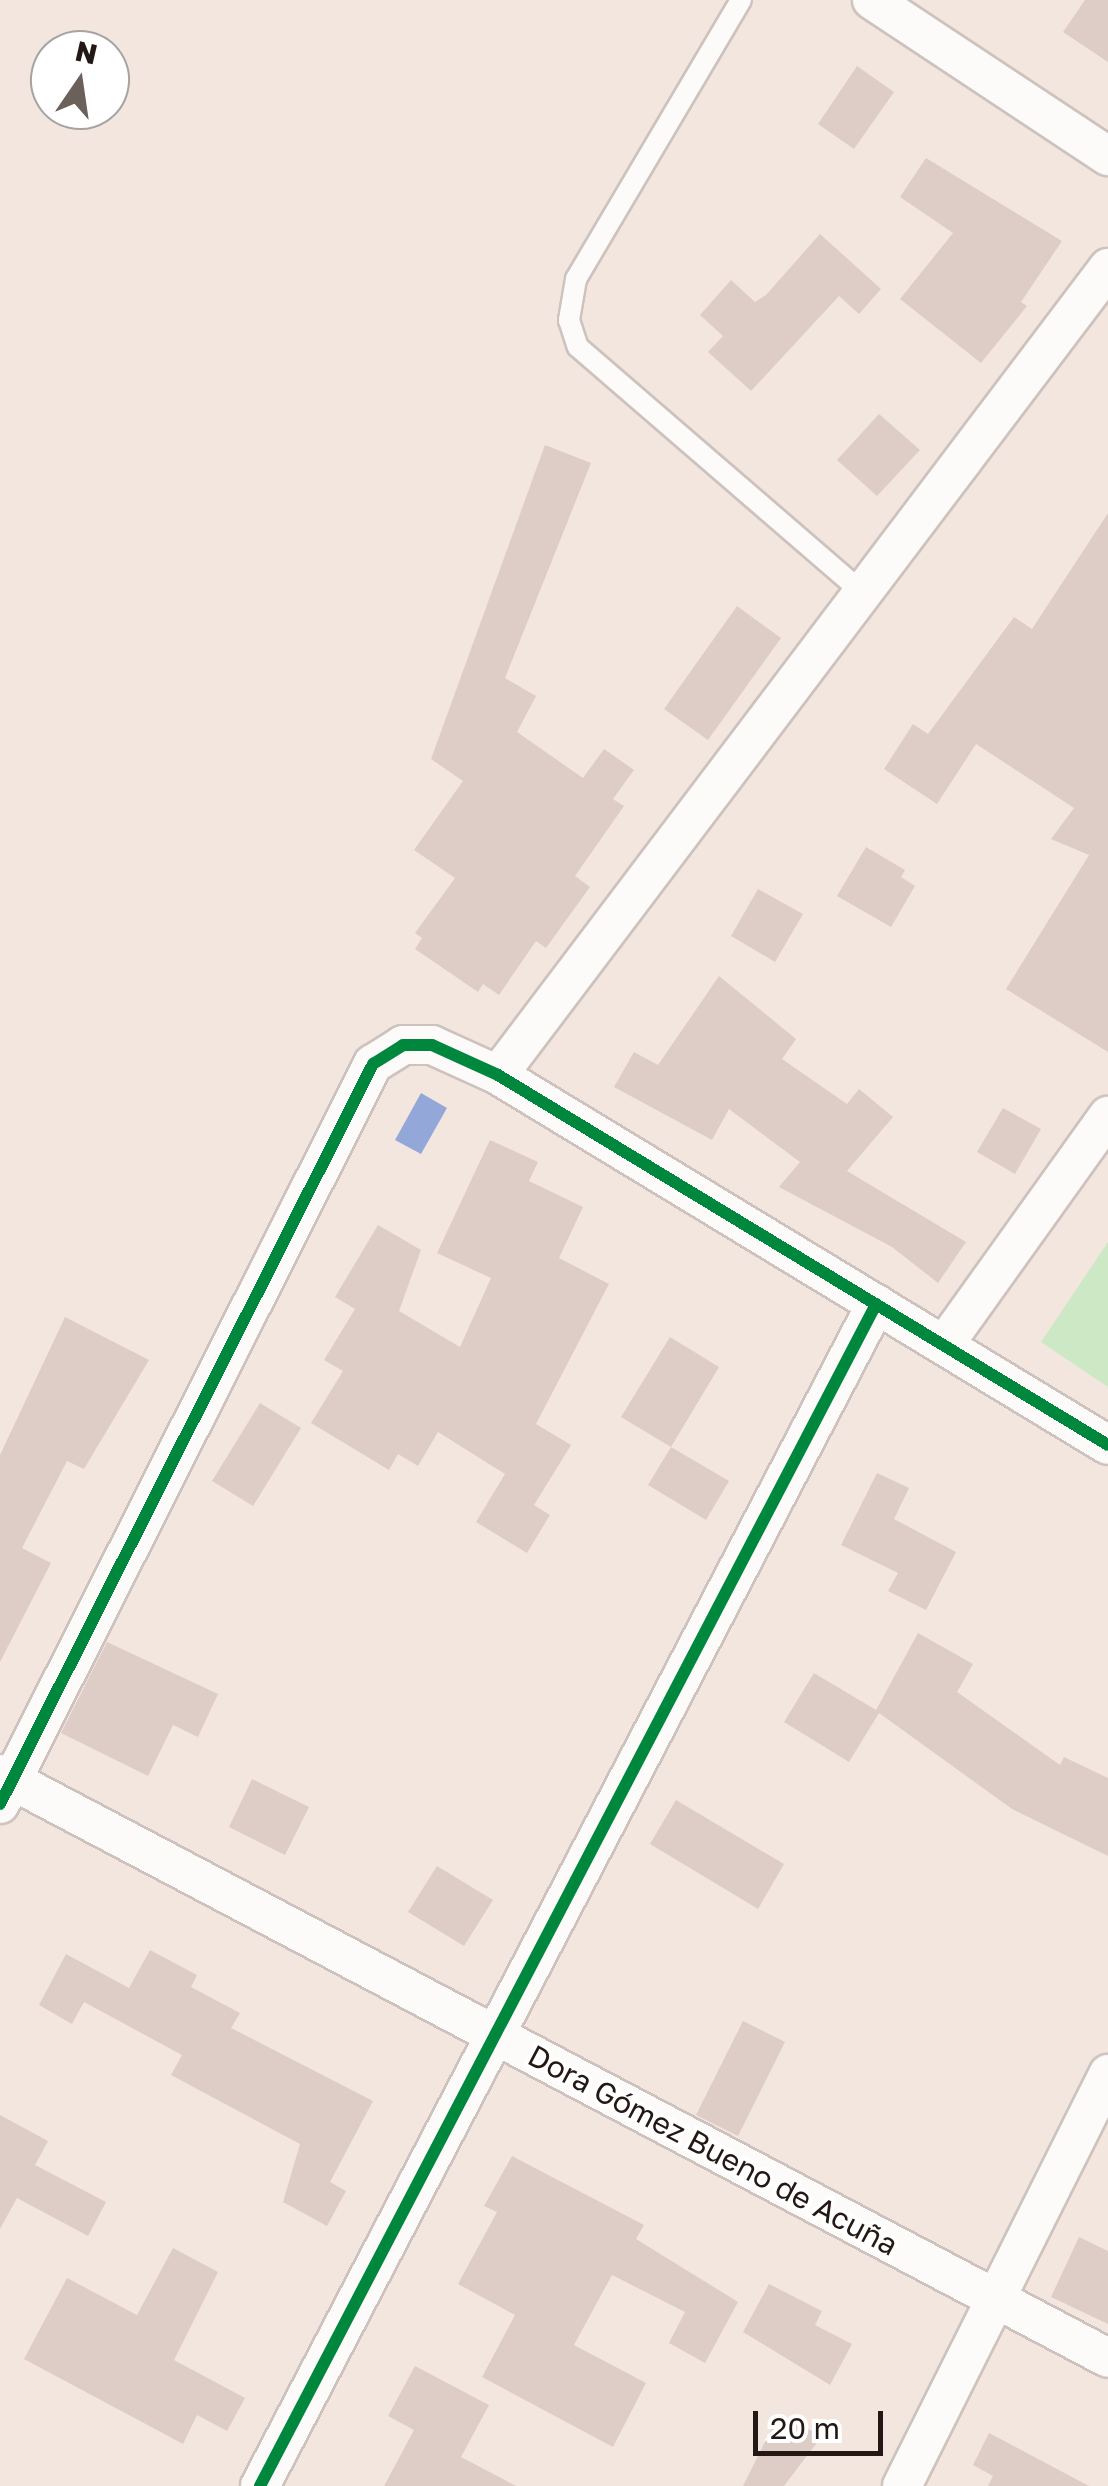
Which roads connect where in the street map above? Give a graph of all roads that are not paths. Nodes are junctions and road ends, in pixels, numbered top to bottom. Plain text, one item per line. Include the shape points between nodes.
1 (741, 0) edge
2 (872, 0) edge
3 (1108, 156) edge
4 (1108, 268) edge
5 (864, 594) junction
6 (498, 1075) junction
7 (1108, 1116) edge
8 (876, 1304) junction
9 (944, 1345) junction
10 (1108, 1444) edge
11 (4, 1786) edge
12 (490, 2033) junction
13 (1108, 2074) edge
14 (998, 2299) junction
15 (1108, 2358) edge
16 (260, 2486) edge
17 (902, 2486) edge

1 - 5 lane via 576,280 568,320 578,347
2 - 3 street
4 - 5 street
5 - 6 street
6 - 8 street
6 - 11 street via 416,1043 372,1064
7 - 9 street
8 - 9 street
8 - 12 street
9 - 10 street
11 - 12 street, Dora Gómez Bueno de Acuña
12 - 14 street, Dora Gómez Bueno de Acuña
12 - 16 street
13 - 14 street
14 - 15 street, Dora Gómez Bueno de Acuña
14 - 17 street

